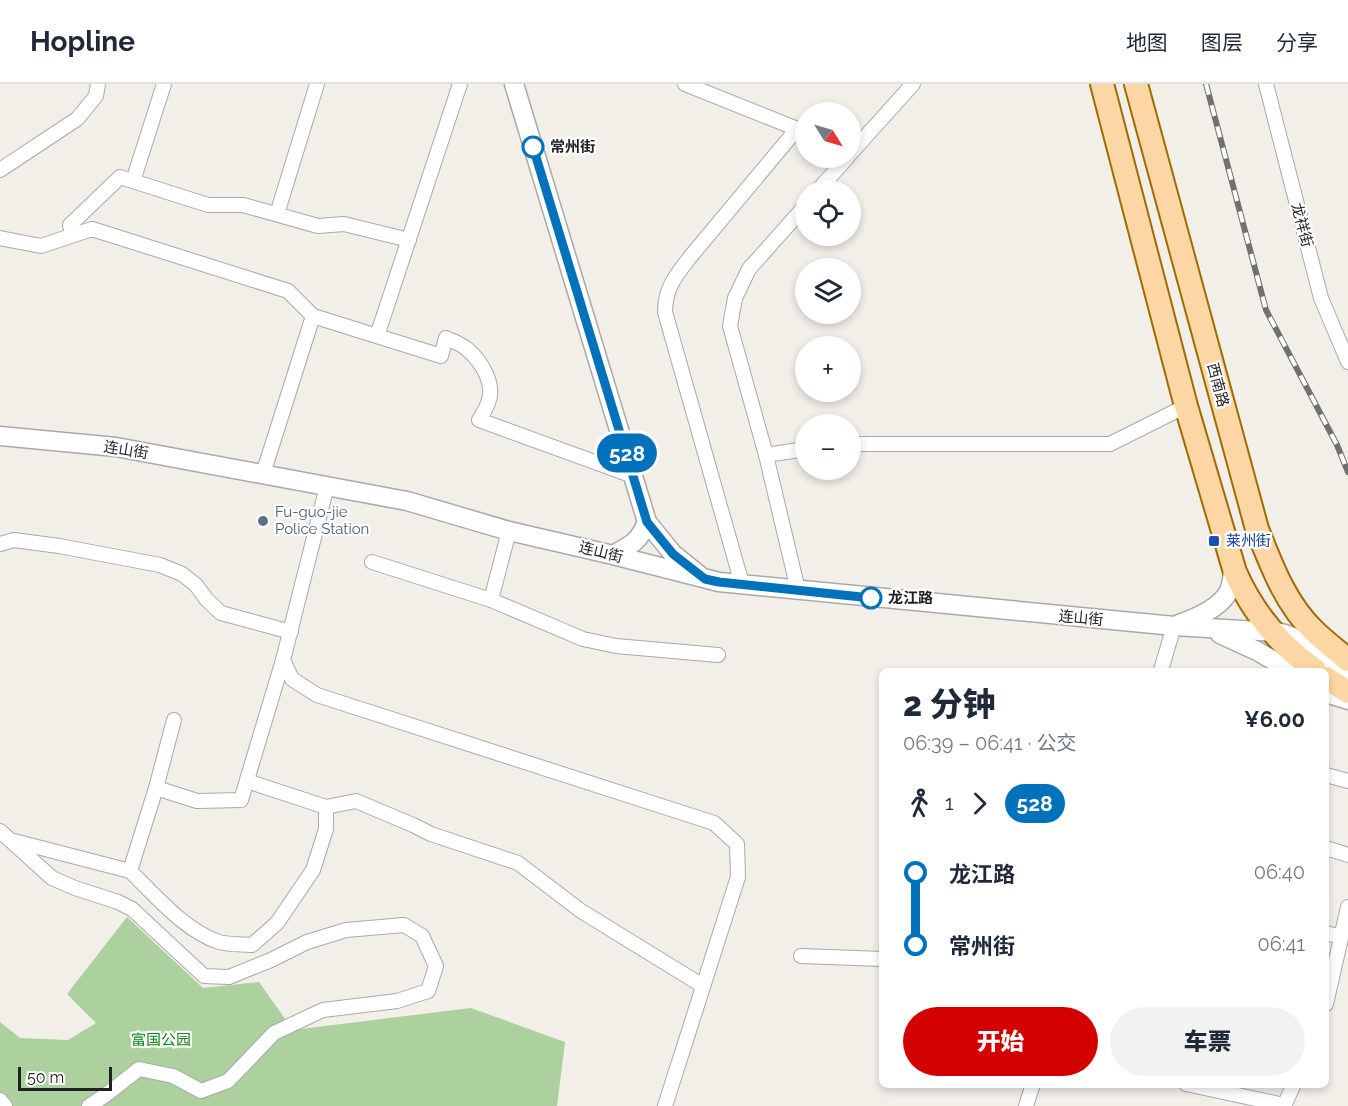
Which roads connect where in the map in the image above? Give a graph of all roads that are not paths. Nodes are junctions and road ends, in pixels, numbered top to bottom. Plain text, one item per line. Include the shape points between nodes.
1 (98, 84) edge
2 (164, 84) edge
3 (317, 84) edge
4 (459, 84) edge
5 (514, 84) edge
6 (685, 84) edge
7 (913, 84) edge
8 (1102, 84) edge
9 (1136, 84) edge
10 (1266, 84) edge
11 (795, 128) edge
12 (795, 137) edge
13 (861, 141) edge
14 (837, 168) edge
15 (0, 170) edge
16 (827, 180) edge
17 (134, 181) junction
18 (277, 214) junction
19 (795, 217) edge
20 (73, 235) junction
21 (0, 238) edge
22 (409, 240) junction
23 (313, 316) junction
24 (377, 336) junction
25 (1348, 362) edge
26 (1185, 406) junction
27 (0, 436) edge
28 (861, 444) edge
29 (795, 450) edge
30 (766, 454) junction
31 (263, 474) junction
32 (633, 476) junction
33 (327, 486) junction
34 (647, 522) junction
35 (509, 531) junction
36 (0, 544) edge
37 (613, 555) junction
38 (372, 562) dead end
39 (1233, 564) junction
40 (705, 579) junction
41 (742, 584) junction
42 (798, 590) junction
43 (491, 600) junction
44 (1174, 626) junction
45 (1208, 628) junction
46 (291, 632) junction
47 (1272, 632) junction
48 (718, 656) dead end
49 (284, 660) junction
50 (1348, 660) edge
51 (1162, 668) edge
52 (1286, 668) edge
53 (1312, 668) edge
54 (1348, 675) edge
55 (1329, 680) edge
56 (1348, 692) edge
57 (1329, 694) edge
58 (1348, 700) edge
59 (174, 720) dead end
60 (1329, 776) edge
61 (247, 781) junction
62 (1348, 781) edge
63 (156, 788) junction
64 (326, 807) junction
65 (5, 835) edge
66 (1329, 849) edge
67 (1348, 855) edge
68 (130, 871) junction
69 (1348, 907) edge
70 (1329, 934) edge
71 (1341, 937) junction
72 (801, 956) dead end
73 (879, 959) edge
74 (703, 986) junction
75 (1329, 991) edge
76 (1032, 1088) edge
77 (1204, 1088) edge
78 (1292, 1088) edge
79 (0, 1100) edge
80 (6, 1106) edge
81 (89, 1106) edge
82 (665, 1106) edge
83 (1026, 1106) edge
84 (1284, 1106) edge

1 - 15 street via 96,96 77,119
2 - 17 street
3 - 18 street
4 - 22 street
5 - 32 street
6 - 11 street
7 - 13 street
8 - 26 main road
9 - 50 main road, 西南路 via 1257,529 1295,608 1312,629
10 - 25 street, 龙祥街 via 1321,298
12 - 41 street via 685,263 665,298 665,312
14 - 16 street
17 - 18 street via 208,205 243,205
17 - 20 street via 120,177 70,225
18 - 22 street via 318,226 344,224
19 - 30 street via 749,269 735,298 730,326
20 - 21 street via 41,246
20 - 23 street via 92,229 288,291
22 - 24 street
23 - 24 street
23 - 31 street
24 - 32 street via 441,356 446,338 466,348 487,375 491,391 479,420
26 - 28 street via 1110,444
26 - 39 main road
27 - 31 street, 连山街 via 116,447
29 - 30 street
30 - 42 street
31 - 33 street, 连山街
32 - 34 street
33 - 35 street, 连山街 via 407,501
33 - 46 street
34 - 37 street via 642,536
34 - 40 street via 673,554
35 - 37 street, 连山街
35 - 43 street
36 - 46 street via 14,540 160,565 182,574 222,613
37 - 40 street, 连山街
38 - 43 street
39 - 44 street via 1228,593 1219,603
39 - 47 main road via 1252,605
40 - 41 street, 连山街
41 - 42 street, 连山街
42 - 44 street, 连山街
43 - 48 street via 583,639
44 - 45 street, 连山街
44 - 51 street
45 - 47 street, 连山街
45 - 52 street
46 - 49 street
47 - 53 main road
47 - 54 street, 连山街 via 1300,639
49 - 61 street
49 - 74 street via 292,679 317,695 714,823 737,844 738,877
55 - 56 main road
57 - 58 street
59 - 63 street
60 - 62 street
61 - 63 street via 241,800 197,801
61 - 64 street
63 - 68 street
64 - 68 street via 326,829 313,870 277,923 252,945 221,943 199,933
64 - 74 street via 356,801 431,834 518,863 580,911
65 - 68 street
65 - 81 street via 52,878 132,909 204,976 229,977 308,942 346,930 404,925 422,936 436,966 428,992 397,1002 323,1010 274,1033 228,1081 201,1092 173,1076 139,1069
66 - 67 street
69 - 71 street
70 - 71 street
71 - 75 street
72 - 73 street
74 - 82 street
76 - 83 street
77 - 84 street
78 - 84 street
79 - 80 street

